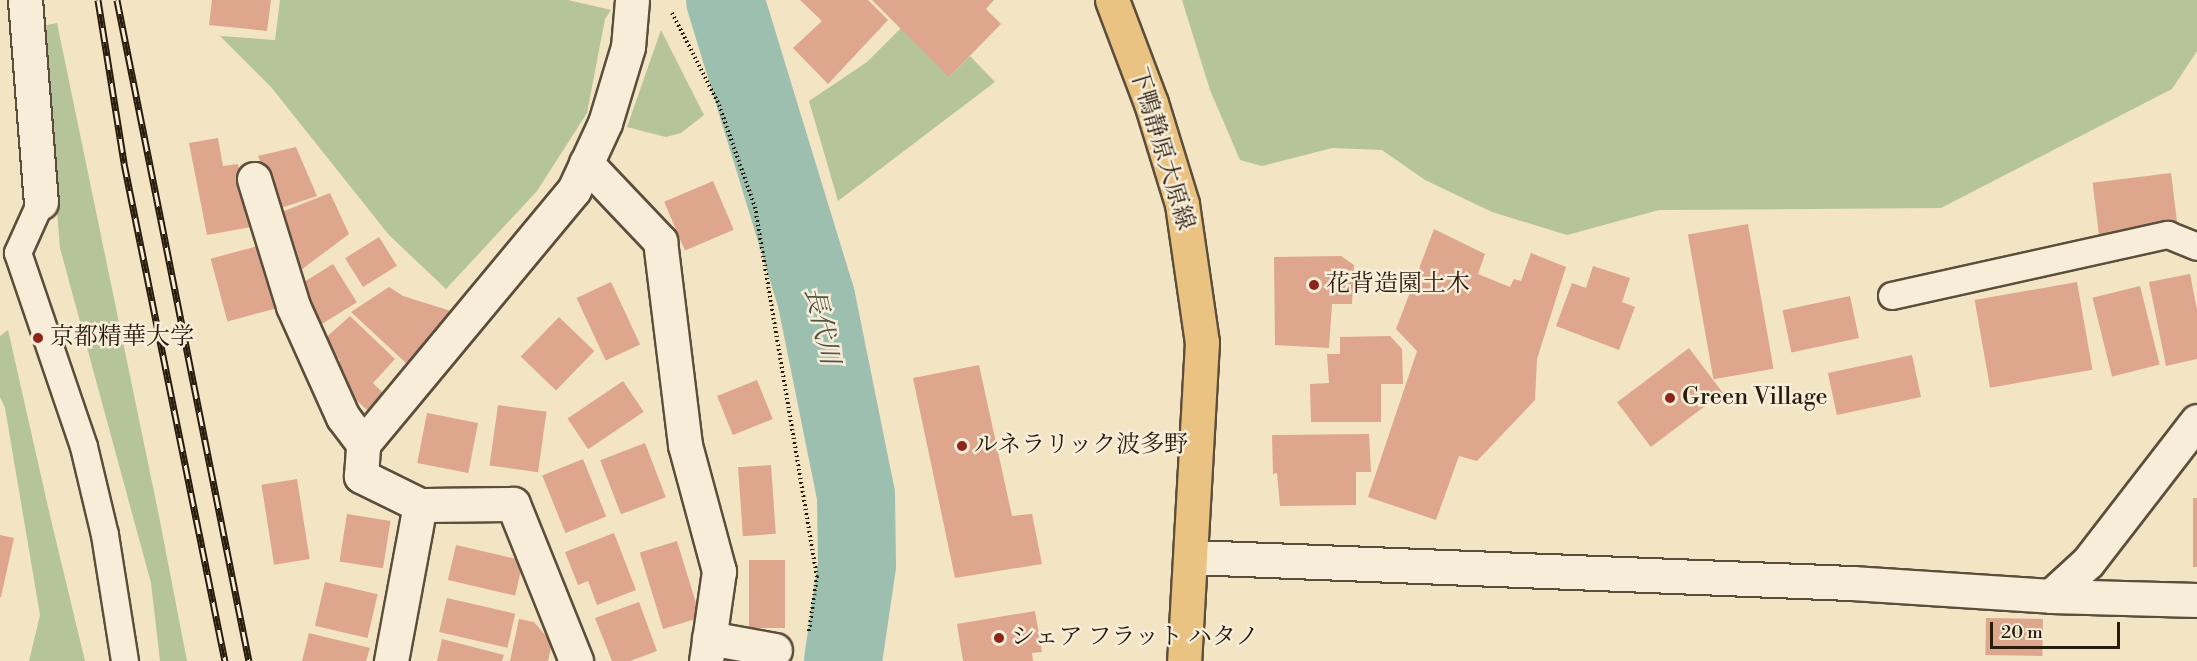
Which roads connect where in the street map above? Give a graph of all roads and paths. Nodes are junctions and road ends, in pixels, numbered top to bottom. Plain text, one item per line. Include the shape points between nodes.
1 (25, 0) edge
2 (632, 0) edge
3 (1112, 0) edge
4 (668, 6) dead end
5 (586, 163) junction
6 (254, 178) dead end
7 (41, 202) joint
8 (2197, 247) edge
9 (1892, 296) dead end
10 (2197, 421) edge
11 (363, 444) junction
12 (420, 505) junction
13 (1192, 557) junction
14 (2051, 597) junction
15 (2197, 600) edge
16 (807, 640) dead end
17 (707, 649) edge
18 (775, 650) dead end
19 (125, 661) edge
20 (391, 661) edge
21 (576, 661) edge
22 (1184, 661) edge

1 - 7 street
2 - 5 street via 628,47 605,123
3 - 13 main road, 下鴨静原大原線 via 1182,204 1194,275 1202,342
4 - 16 path via 719,105 755,207 817,576
5 - 11 street via 574,190
5 - 17 street via 660,241 685,445 719,571
6 - 11 street via 293,306 343,417
7 - 19 lane via 18,253 84,447 105,535
8 - 9 lane via 2168,235
10 - 14 street via 2088,562
11 - 12 street via 361,476
12 - 20 street
12 - 21 street via 513,504
13 - 14 street via 1852,583
13 - 22 main road, 下鴨静原大原線
14 - 15 street
17 - 18 street

